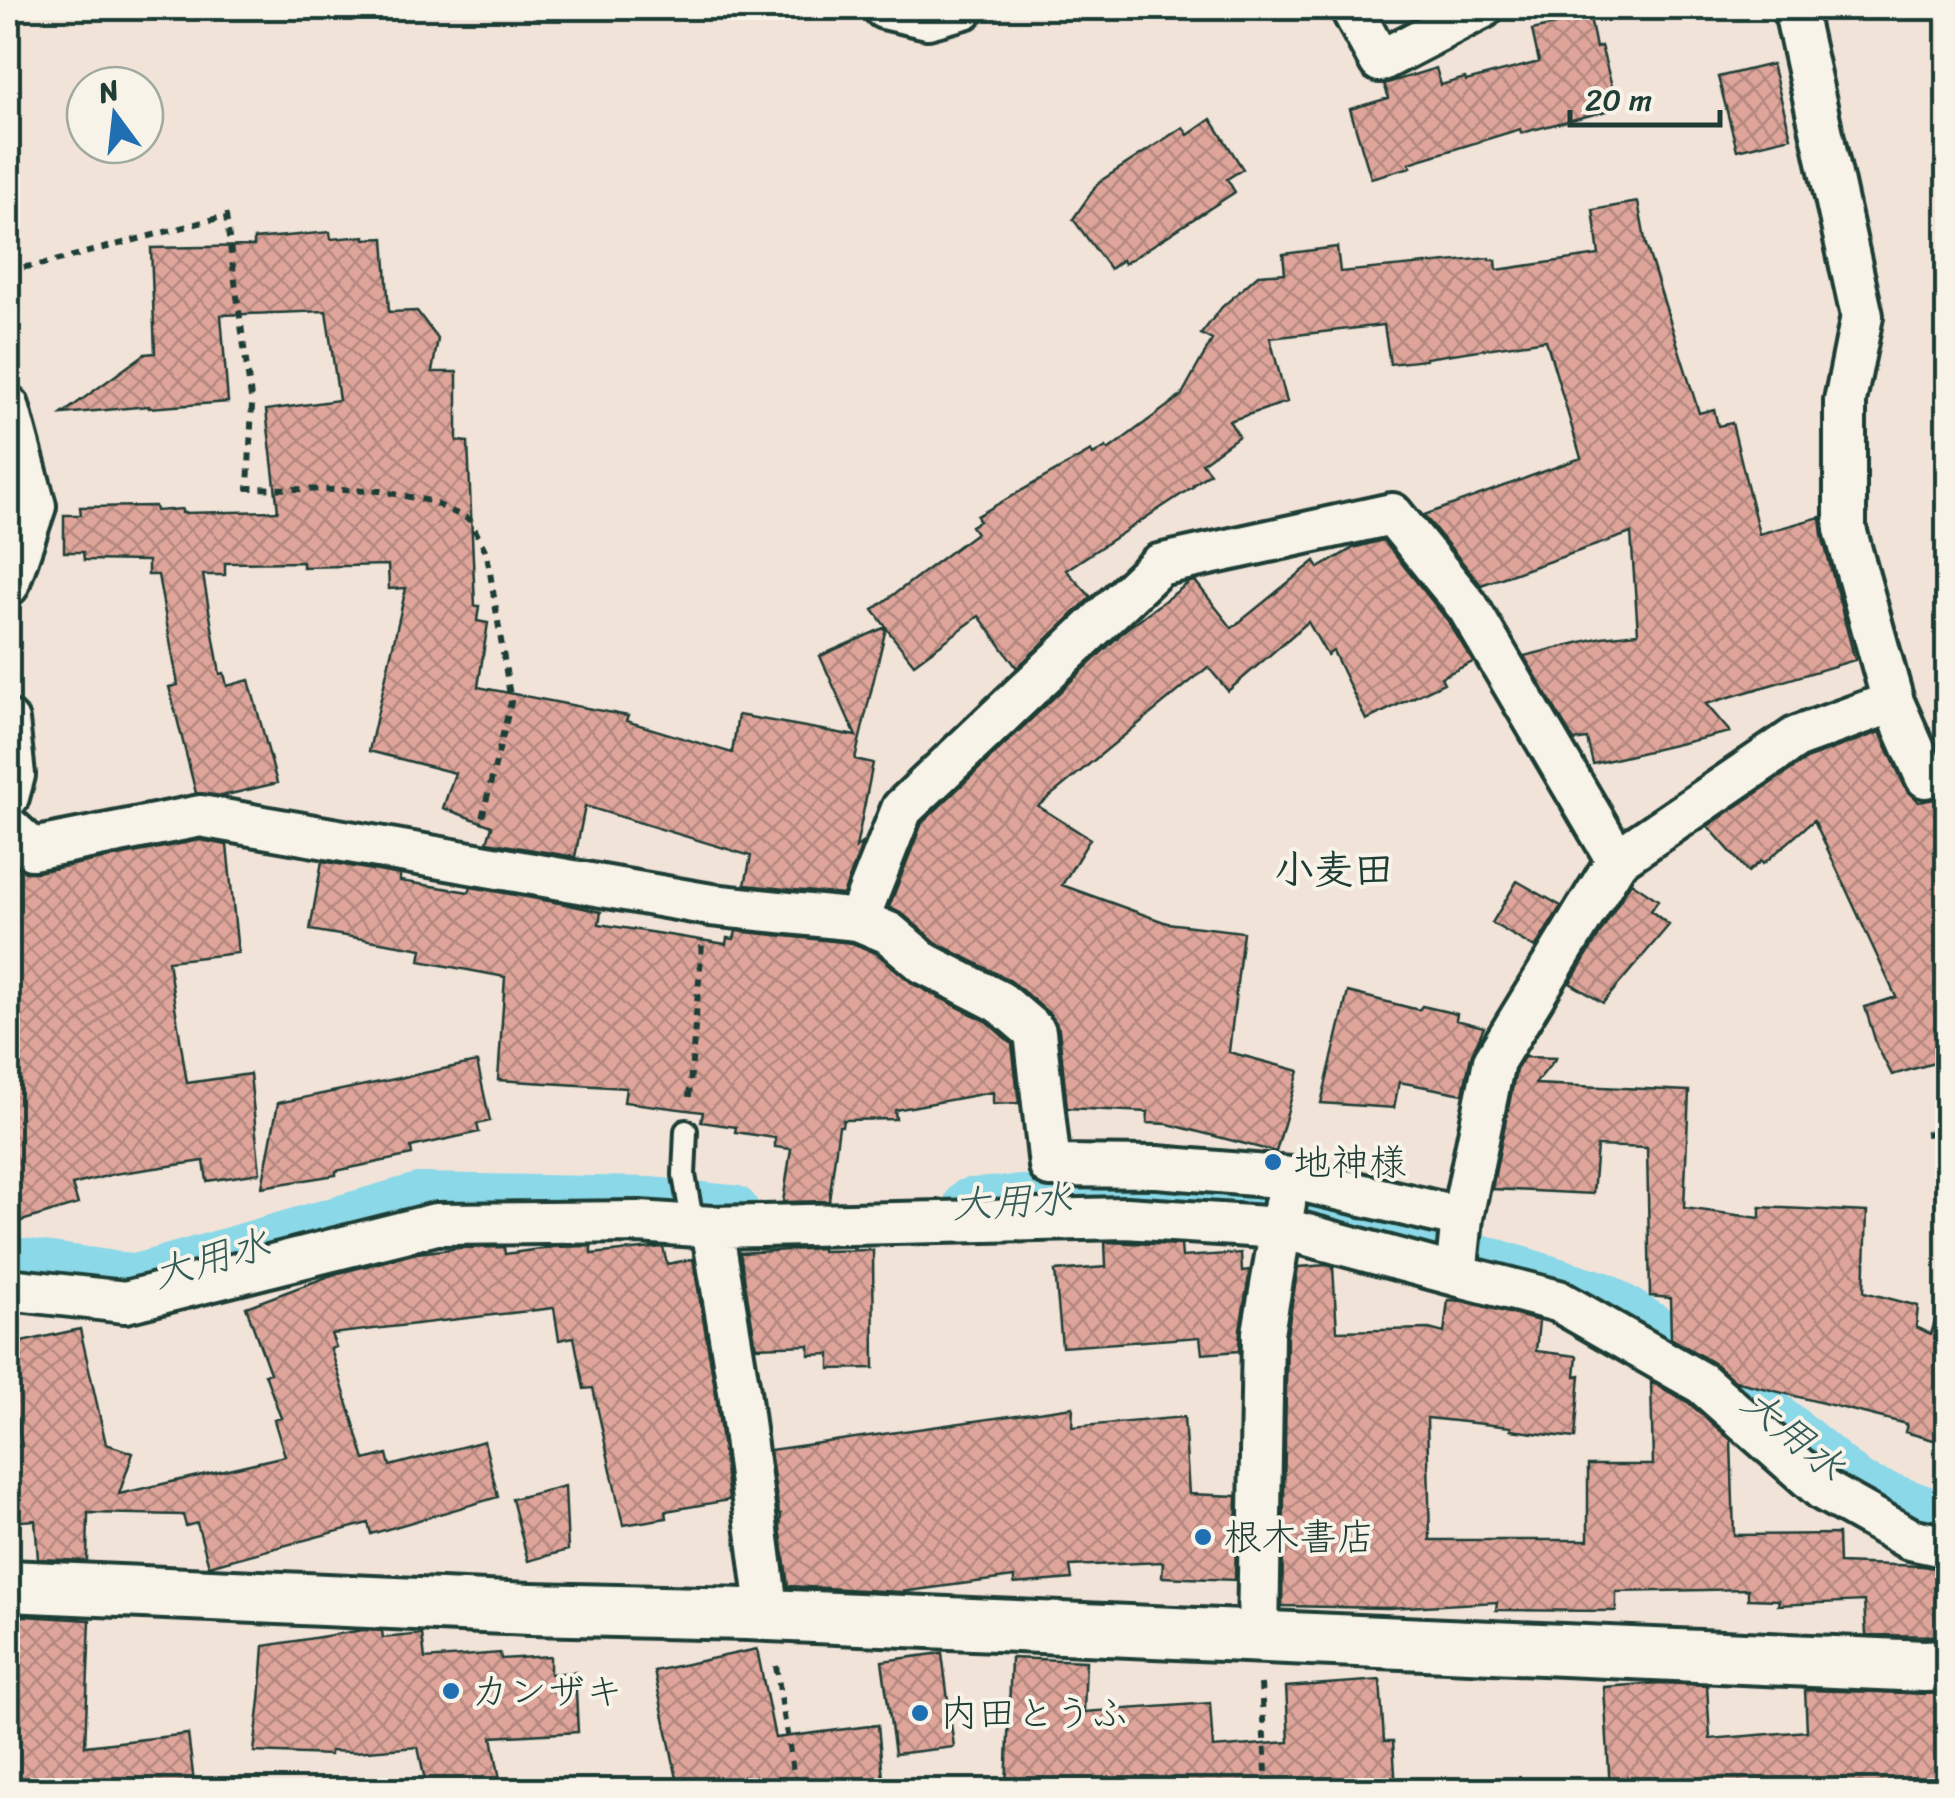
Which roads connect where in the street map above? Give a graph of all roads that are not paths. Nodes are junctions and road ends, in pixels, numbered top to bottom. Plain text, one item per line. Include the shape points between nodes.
1 (884, 8) edge
2 (964, 8) edge
3 (1351, 8) edge
4 (1482, 8) edge
5 (1790, 8) edge
6 (8, 406) edge
7 (8, 584) edge
8 (1893, 702) junction
9 (8, 722) edge
10 (1926, 777) dead end
11 (8, 797) edge
12 (8, 826) edge
13 (1617, 860) junction
14 (858, 920) junction
15 (686, 1131) road end
16 (1051, 1194) junction
17 (1285, 1204) junction
18 (702, 1227) junction
19 (1458, 1248) junction
20 (8, 1290) edge
21 (1948, 1547) edge
22 (8, 1586) edge
23 (768, 1616) junction
24 (1258, 1638) junction
25 (1948, 1665) edge

1 - 2 street via 928,18
3 - 4 street via 1380,61
5 - 8 street via 1862,316 1845,401 1845,530
6 - 7 street via 35,506
8 - 10 street
8 - 13 street via 1797,738
9 - 11 street via 14,776
12 - 14 street via 32,849 200,816 706,904
13 - 14 street via 1468,608 1392,514 1158,564 902,809
13 - 19 street via 1494,1061
14 - 16 street via 1000,1002 1035,1032
15 - 18 lane via 684,1175
16 - 17 street via 1126,1218
16 - 17 street via 1157,1167
16 - 18 street
17 - 19 street
17 - 19 street
17 - 24 street via 1263,1333
18 - 20 street via 436,1224 125,1302
18 - 23 street via 739,1390
19 - 21 street via 1703,1384 1823,1490 1910,1539
22 - 23 street
23 - 24 street
24 - 25 street

